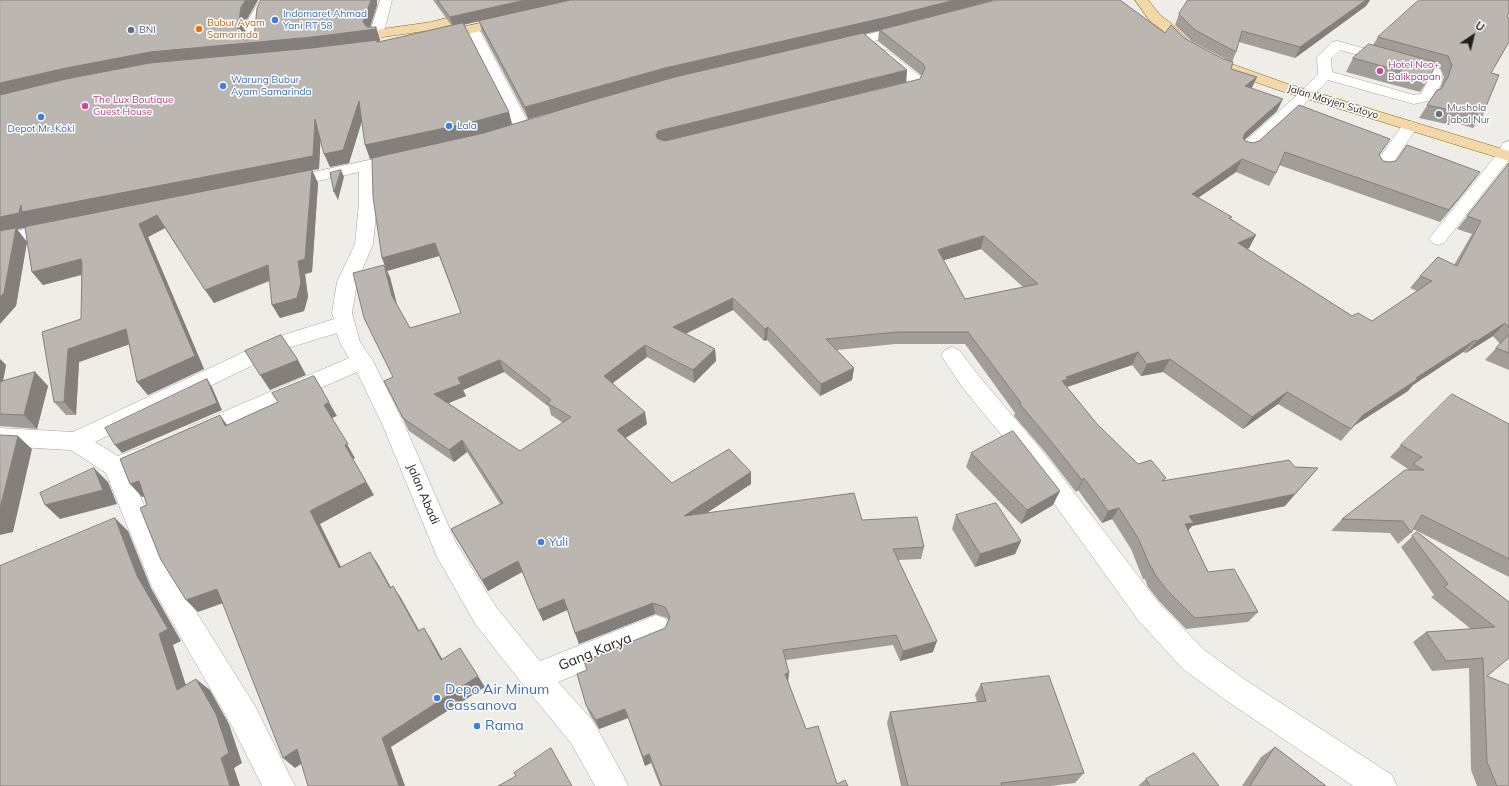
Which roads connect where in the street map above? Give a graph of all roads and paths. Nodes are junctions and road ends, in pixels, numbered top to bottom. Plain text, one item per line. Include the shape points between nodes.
1 (266, 0) edge
2 (386, 0) edge
3 (1141, 0) edge
4 (1154, 0) edge
5 (475, 15) edge
6 (523, 17) edge
7 (920, 24) edge
8 (1167, 27) junction
9 (472, 29) junction
10 (376, 34) junction
11 (336, 39) edge
12 (865, 40) junction
13 (415, 42) edge
14 (266, 45) edge
15 (385, 46) edge
16 (251, 47) junction
17 (237, 48) edge
18 (826, 49) edge
19 (347, 51) edge
20 (1325, 75) junction
21 (1307, 94) junction
22 (876, 95) edge
23 (1414, 100) junction
24 (1407, 125) junction
25 (523, 128) edge
26 (1246, 149) edge
27 (1508, 152) edge
28 (413, 156) edge
29 (367, 166) junction
30 (1381, 168) edge
31 (266, 186) edge
32 (72, 225) edge
33 (0, 240) edge
34 (1438, 240) dead end
35 (345, 323) junction
36 (952, 356) dead end
37 (362, 361) junction
38 (0, 437) edge
39 (75, 441) junction
40 (116, 468) junction
41 (656, 628) dead end
42 (535, 677) junction
43 (279, 786) edge
44 (612, 786) edge
45 (1381, 786) edge

1 - 16 street via 255,18
2 - 10 street
3 - 8 main road, Jalan Mayjen Sutoyo via 1155,18
4 - 8 main road, Jalan Mayjen Sutoyo via 1166,17
5 - 10 main road via 432,26
6 - 9 main road
7 - 12 street
8 - 21 main road, Jalan Mayjen Sutoyo via 1185,45 1224,66
9 - 13 main road
9 - 25 street
10 - 11 main road
12 - 18 street
12 - 22 street via 914,79 913,86
14 - 16 main road
15 - 19 main road
16 - 17 main road
20 - 21 street
20 - 23 street
20 - 23 street via 1324,57 1337,45 1435,72 1435,80 1427,97
21 - 24 main road, Jalan Mayjen Sutoyo
21 - 26 street
23 - 24 street
24 - 27 main road, Jalan Mayjen Sutoyo
24 - 30 street
27 - 34 street
28 - 29 street
29 - 31 street
29 - 35 street, Jalan Abadi via 368,204 364,244 347,282 342,313
32 - 33 street
35 - 37 street, Jalan Abadi via 350,343
35 - 39 street via 281,343
36 - 45 street via 1036,460 1148,611 1193,659
37 - 40 street
37 - 42 street, Jalan Abadi via 394,426 446,549 486,616
38 - 39 street
39 - 40 street
40 - 43 street via 161,579 244,717
41 - 42 street, Gang Karya
42 - 44 street, Jalan Abadi via 582,732

